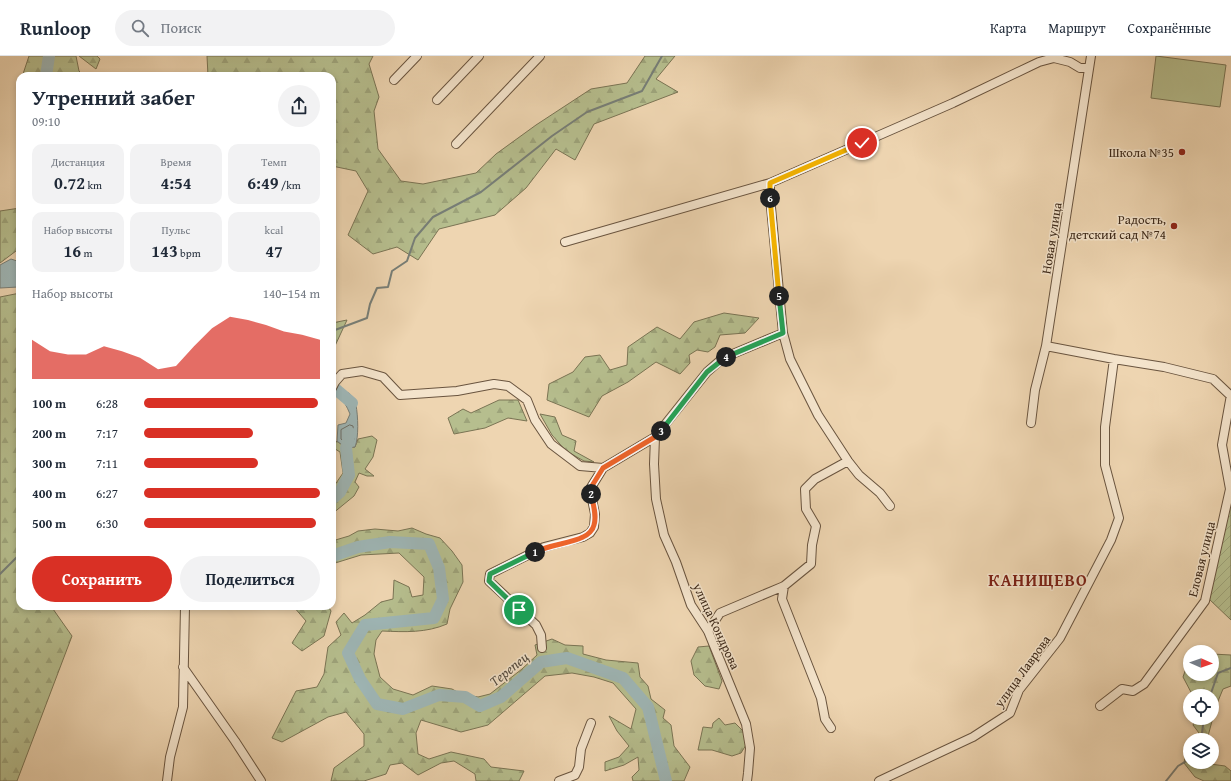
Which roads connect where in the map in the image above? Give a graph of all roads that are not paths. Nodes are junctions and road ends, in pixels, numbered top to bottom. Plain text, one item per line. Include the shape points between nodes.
1 (417, 56) edge
2 (480, 56) edge
3 (540, 56) edge
4 (1091, 56) edge
5 (1055, 57) edge
6 (1089, 68) junction
7 (394, 80) dead end
8 (437, 100) dead end
9 (456, 144) dead end
10 (770, 183) junction
11 (565, 242) dead end
12 (783, 333) junction
13 (1046, 346) junction
14 (1114, 360) junction
15 (336, 381) edge
16 (1231, 395) edge
17 (1031, 423) dead end
18 (655, 437) junction
19 (848, 460) junction
20 (603, 468) junction
21 (890, 506) dead end
22 (784, 586) junction
23 (185, 610) edge
24 (708, 631) junction
25 (542, 648) dead end
26 (183, 667) junction
27 (1100, 706) dead end
28 (591, 723) dead end
29 (831, 728) dead end
30 (167, 781) edge
31 (261, 781) edge
32 (559, 781) edge
33 (746, 781) edge
34 (879, 781) edge

1 - 7 street
2 - 8 street
3 - 9 street
4 - 6 street, Новая улица
5 - 6 street via 1080,68
5 - 10 street
6 - 13 street, Новая улица
10 - 11 street
10 - 12 street
12 - 18 street via 723,358 707,372
12 - 19 street via 790,359 818,415
13 - 14 street
13 - 17 street, Новая улица via 1035,390
14 - 16 street via 1164,367 1213,379
14 - 34 street, улица Лаврова via 1105,427 1105,465 1119,518 1111,540 1060,638 1019,690 1010,713 974,738
15 - 20 street via 342,374 362,371 383,377 400,395 457,391 494,384 508,386 527,400 535,420 551,444 580,466
16 - 27 street, Еловая улица via 1222,446 1230,489 1205,601 1144,684 1133,691 1122,689
18 - 20 street
18 - 24 street, улица Кондрова via 656,499 664,535 691,605
19 - 21 street
19 - 22 street via 815,479 805,490 806,509 816,526 811,564
20 - 25 street via 590,489 595,514 594,526 590,532 583,537 544,547 490,574 489,581 536,625 541,636
22 - 24 street via 720,613
22 - 29 street via 782,599 821,698 825,719
23 - 26 street
24 - 33 street, улица Кондрова via 746,724 750,748
26 - 30 street via 183,707 170,757
26 - 31 street
28 - 32 street via 581,749 576,775

